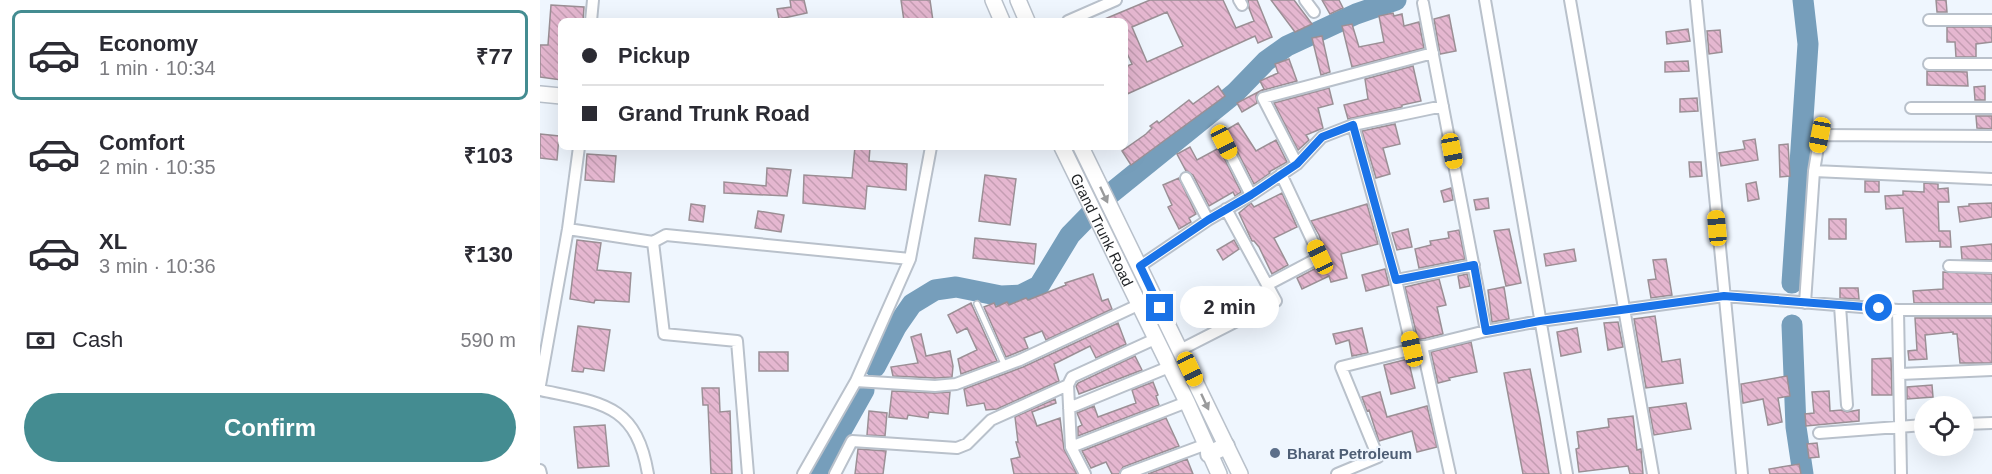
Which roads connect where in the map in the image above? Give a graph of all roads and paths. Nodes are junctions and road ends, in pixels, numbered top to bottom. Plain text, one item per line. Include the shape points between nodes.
1 (593, 0) edge
2 (993, 0) edge
3 (1018, 0) edge
4 (1116, 0) edge
5 (1305, 0) edge
6 (1485, 0) edge
7 (1570, 0) edge
8 (1696, 0) edge
9 (1423, 3) dead end
10 (1314, 12) dead end
11 (591, 18) edge
12 (1001, 18) edge
13 (1026, 18) edge
14 (1075, 18) edge
15 (1929, 20) dead end
16 (1992, 20) edge
17 (1433, 53) junction
18 (1929, 64) dead end
19 (1992, 64) edge
20 (540, 94) edge
21 (558, 96) edge
22 (1443, 106) junction
23 (1911, 108) dead end
24 (1992, 108) edge
25 (1353, 125) junction
26 (1992, 136) edge
27 (1224, 142) dead end
28 (579, 150) edge
29 (930, 150) edge
30 (1063, 150) edge
31 (1083, 150) edge
32 (1297, 164) junction
33 (1814, 171) junction
34 (1281, 174) junction
35 (1186, 178) dead end
36 (1992, 179) edge
37 (1251, 195) junction
38 (1226, 209) junction
39 (1208, 220) junction
40 (568, 229) junction
41 (653, 242) junction
42 (910, 259) junction
43 (1474, 265) junction
44 (1140, 266) junction
45 (1949, 266) dead end
46 (1992, 267) edge
47 (1396, 280) junction
48 (1267, 285) junction
49 (1724, 296) junction
50 (1805, 303) junction
51 (977, 304) dead end
52 (1138, 305) junction
53 (1840, 306) junction
54 (1624, 309) junction
55 (1898, 310) junction
56 (1992, 310) edge
57 (1540, 321) junction
58 (1486, 331) junction
59 (1155, 339) junction
60 (1417, 348) junction
61 (1180, 350) junction
62 (1005, 366) junction
63 (1170, 367) junction
64 (1992, 369) edge
65 (1900, 374) junction
66 (856, 381) junction
67 (540, 385) edge
68 (1068, 385) junction
69 (540, 390) edge
70 (1187, 402) junction
71 (1847, 405) dead end
72 (1069, 408) junction
73 (1992, 423) edge
74 (1974, 424) edge
75 (1914, 425) edge
76 (1901, 426) junction
77 (1819, 433) dead end
78 (1226, 446) junction
79 (1071, 447) junction
80 (1206, 450) junction
81 (750, 472) edge
82 (648, 474) edge
83 (803, 474) edge
84 (835, 474) edge
85 (1085, 474) edge
86 (1125, 474) edge
87 (1219, 474) edge
88 (1240, 474) edge
89 (1337, 474) edge
90 (1450, 474) edge
91 (1567, 474) edge
92 (1653, 474) edge
93 (1742, 474) edge
94 (1901, 474) edge

1 - 11 street
2 - 12 main road
3 - 13 main road
4 - 14 street
5 - 10 street
6 - 57 street
7 - 54 street
8 - 49 street
9 - 17 street
15 - 16 street
17 - 22 street
17 - 32 street via 1263,98
18 - 19 street
20 - 21 main road
22 - 25 street
22 - 43 street
23 - 24 street
25 - 32 street via 1322,137
25 - 47 street
26 - 33 street via 1820,135
27 - 37 street
28 - 40 street
29 - 42 street
30 - 52 main road, Grand Trunk Road
31 -> 44 main road, Grand Trunk Road
32 - 34 street
33 - 36 street
33 - 50 street
34 - 37 street
34 - 48 street via 1320,257
35 - 39 street
37 - 38 street
38 - 39 street
38 - 48 street
39 - 44 street
40 - 41 street
40 - 67 street
41 - 42 street via 666,235
41 - 81 street via 664,334 737,341
42 - 66 street
43 - 47 street
43 - 58 street
44 - 61 main road, Grand Trunk Road
45 - 46 street
47 - 60 street
48 - 61 street via 1276,301
49 - 50 street
49 - 54 street
49 - 93 street
50 - 53 street
51 - 62 lane
52 - 59 main road, Grand Trunk Road
52 - 62 street
53 - 55 street
53 - 71 street
54 - 57 street
54 - 92 street
55 - 56 street
55 - 65 street
57 - 58 street
57 - 91 street
58 - 60 street
59 - 63 main road, Grand Trunk Road
59 - 68 street via 1072,377
60 - 89 street via 1341,367 1378,457
60 - 90 street
61 -> 78 main road, Grand Trunk Road
62 - 66 street via 946,386
63 - 70 main road, Grand Trunk Road
63 - 72 street
64 - 65 street
65 - 76 street
66 - 83 street
68 - 72 street
68 - 84 street via 991,420 967,444 957,448 852,441
69 - 82 street via 599,402 617,412 632,426 641,443
70 - 79 street
70 - 80 main road, Grand Trunk Road
72 - 79 street
73 - 74 street
75 - 76 street
76 - 77 street
76 - 94 street
78 - 80 main road
78 - 88 main road, Grand Trunk Road
79 - 85 street
80 - 86 street
80 - 87 main road, Grand Trunk Road

